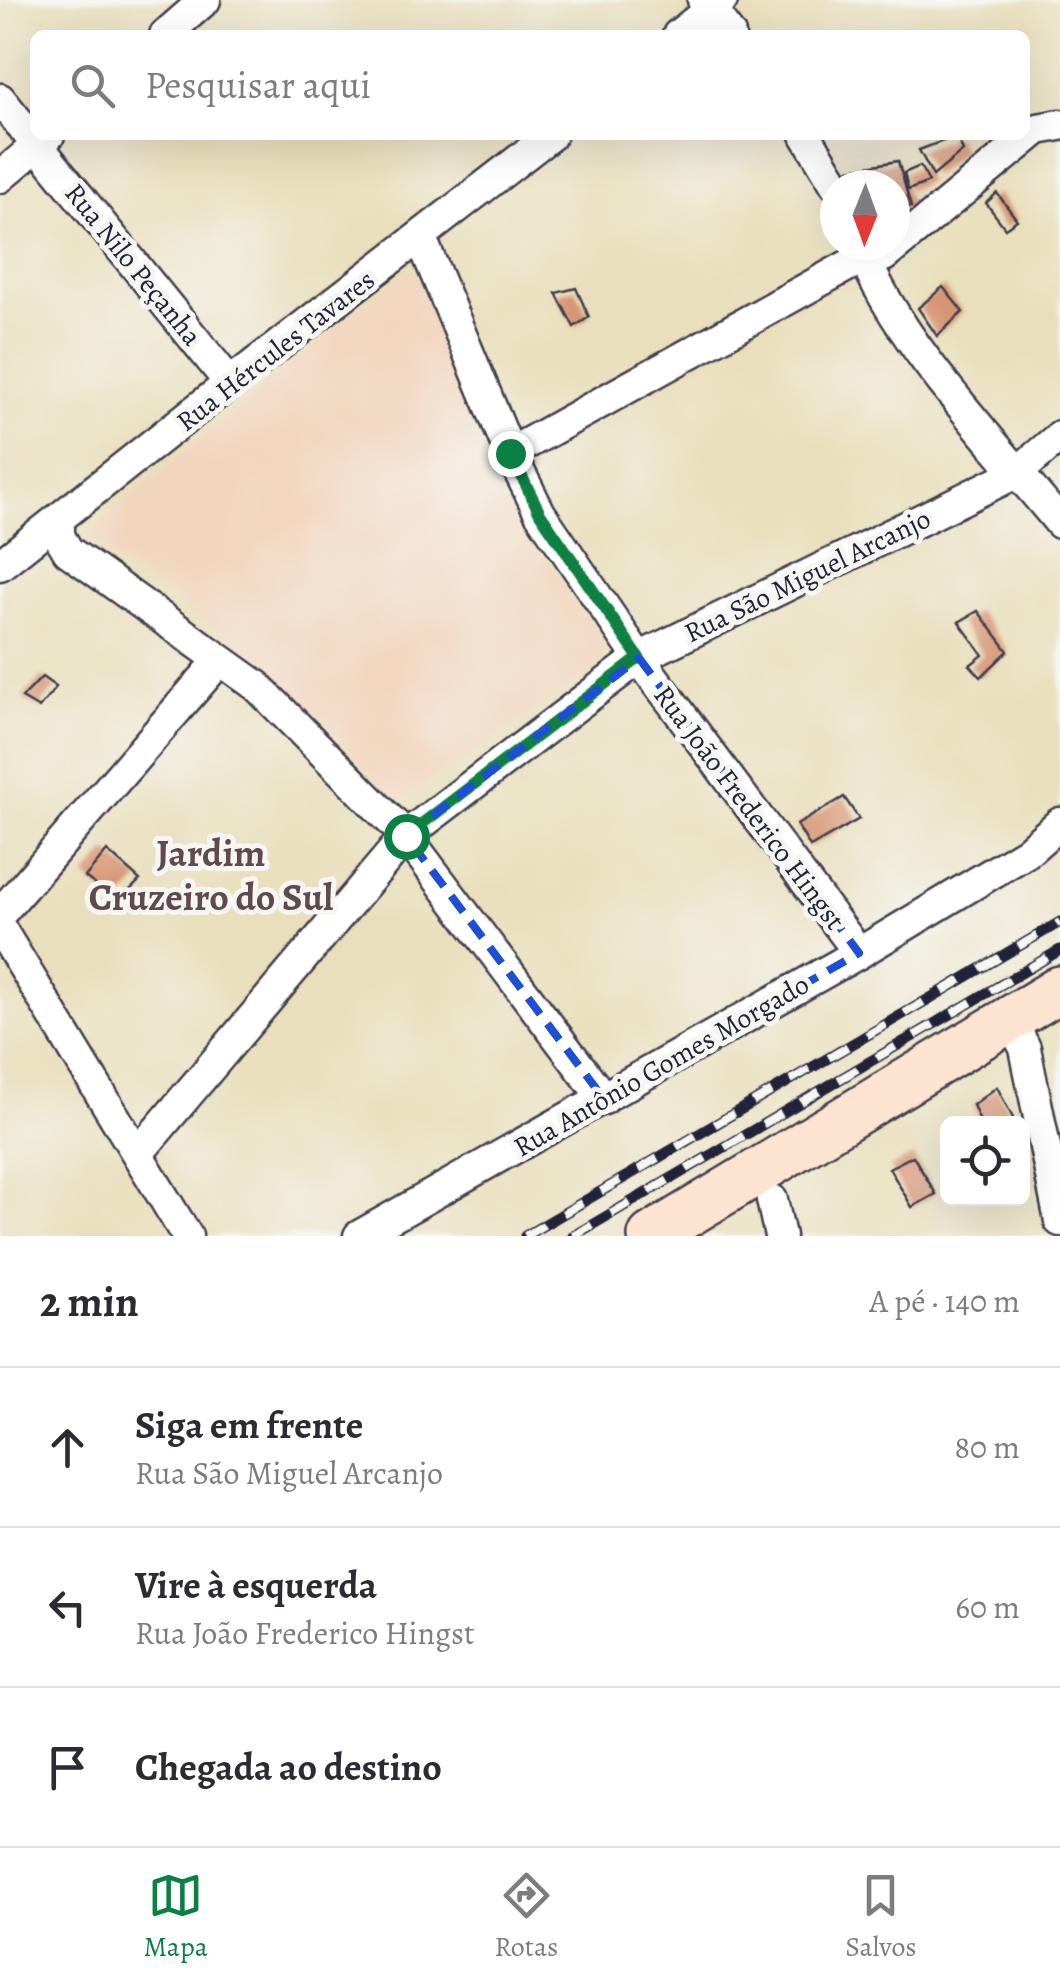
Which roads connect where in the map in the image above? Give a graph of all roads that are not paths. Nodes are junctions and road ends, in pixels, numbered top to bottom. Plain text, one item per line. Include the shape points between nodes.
1 (205, 0) edge
2 (712, 3) edge
3 (171, 30) edge
4 (683, 30) edge
5 (727, 30) edge
6 (0, 99) edge
7 (1060, 125) edge
8 (30, 127) edge
9 (1030, 136) edge
10 (44, 140) edge
11 (545, 140) edge
12 (809, 140) edge
13 (1025, 140) edge
14 (827, 170) edge
15 (0, 178) edge
16 (910, 235) edge
17 (421, 238) junction
18 (855, 260) edge
19 (865, 260) edge
20 (230, 383) junction
21 (1060, 436) edge
22 (510, 453) junction
23 (1018, 472) junction
24 (59, 519) junction
25 (1060, 523) edge
26 (0, 565) edge
27 (639, 658) junction
28 (219, 661) junction
29 (1060, 823) edge
30 (406, 836) junction
31 (0, 914) edge
32 (0, 928) edge
33 (858, 953) junction
34 (1060, 989) edge
35 (1032, 1031) edge
36 (604, 1100) junction
37 (139, 1152) junction
38 (776, 1218) edge
39 (1060, 1221) edge
40 (187, 1236) edge
41 (359, 1236) edge
42 (651, 1236) edge
43 (712, 1236) edge

1 - 3 street
2 - 4 street
2 - 5 street
6 - 8 street, Rua Nilo Peçanha
7 - 9 street
10 - 15 street
10 - 20 street, Rua Nilo Peçanha
11 - 17 street, Rua Hércules Tavares
12 - 14 street
13 - 16 street
17 - 20 street, Rua Hércules Tavares
17 - 22 street, Rua João Frederico Hingst
18 - 22 street
19 - 23 street via 923,354
20 - 24 street, Rua Hércules Tavares
21 - 23 street, Rua São Miguel Arcanjo
22 - 27 street, Rua João Frederico Hingst via 540,513
23 - 25 street
23 - 27 street, Rua São Miguel Arcanjo
24 - 26 street, Rua Hércules Tavares
24 - 28 street via 58,536 68,552
27 - 30 street, Rua São Miguel Arcanjo
27 - 33 street, Rua João Frederico Hingst
28 - 30 street via 258,686
28 - 31 street
29 - 33 street, Rua Antônio Gomes Morgado via 1026,852
30 - 36 street
30 - 37 street, Rua São Miguel Arcanjo
32 - 37 street
33 - 36 street, Rua Antônio Gomes Morgado
34 - 35 main road
35 - 38 main road
35 - 39 street
35 - 42 main road
36 - 41 street, Rua Antônio Gomes Morgado
37 - 40 street
38 - 43 main road

